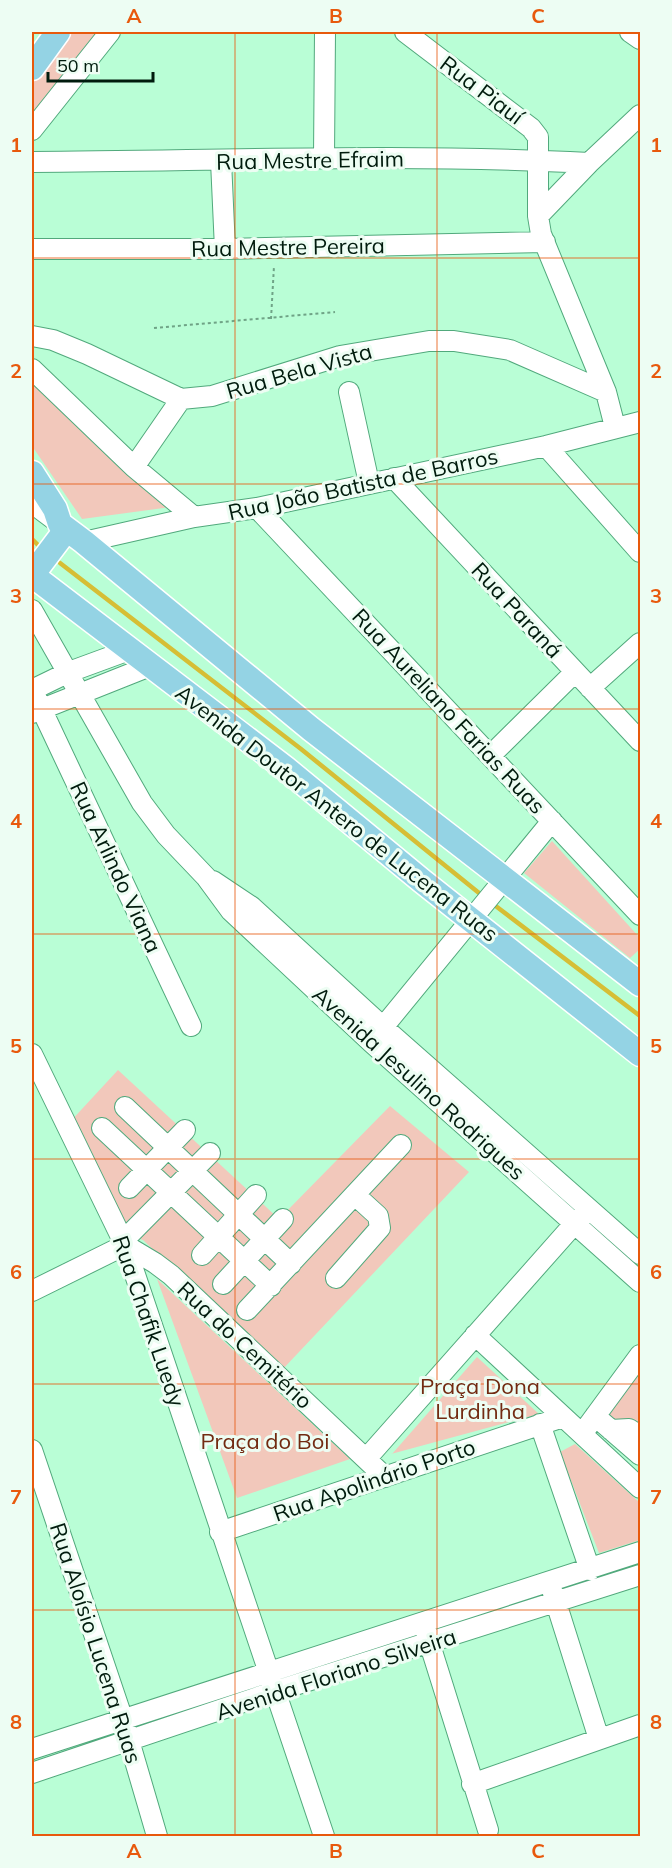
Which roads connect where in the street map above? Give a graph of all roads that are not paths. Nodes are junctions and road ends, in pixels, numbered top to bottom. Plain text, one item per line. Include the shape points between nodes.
1 (58, 32) edge
2 (110, 32) edge
3 (325, 32) edge
4 (405, 32) edge
5 (630, 32) edge
6 (640, 39) edge
7 (32, 68) edge
8 (640, 115) edge
9 (32, 130) edge
10 (324, 157) junction
11 (540, 160) junction
12 (221, 161) junction
13 (32, 162) edge
14 (589, 163) junction
15 (538, 216) junction
16 (545, 242) junction
17 (32, 249) edge
18 (225, 249) junction
19 (32, 336) edge
20 (32, 369) edge
21 (349, 392) dead end
22 (606, 392) junction
23 (181, 399) junction
24 (640, 422) edge
25 (615, 427) junction
26 (546, 446) junction
27 (134, 467) junction
28 (32, 473) edge
29 (394, 478) junction
30 (369, 483) junction
31 (32, 504) edge
32 (257, 508) junction
33 (194, 517) junction
34 (70, 532) junction
35 (640, 552) edge
36 (32, 575) edge
37 (32, 610) edge
38 (640, 643) edge
39 (129, 650) junction
40 (150, 666) junction
41 (69, 672) junction
42 (574, 673) junction
43 (590, 688) junction
44 (32, 689) edge
45 (80, 693) junction
46 (36, 711) edge
47 (640, 741) edge
48 (492, 754) junction
49 (552, 821) junction
50 (504, 880) junction
51 (640, 915) edge
52 (472, 920) junction
53 (638, 978) edge
54 (191, 1026) dead end
55 (377, 1034) junction
56 (32, 1054) edge
57 (640, 1054) edge
58 (125, 1107) dead end
59 (102, 1128) dead end
60 (185, 1130) dead end
61 (401, 1145) dead end
62 (168, 1147) junction
63 (210, 1153) dead end
64 (147, 1169) junction
65 (193, 1171) junction
66 (129, 1188) dead end
67 (172, 1193) junction
68 (256, 1195) dead end
69 (355, 1195) junction
70 (239, 1214) junction
71 (582, 1216) junction
72 (283, 1219) dead end
73 (218, 1237) junction
74 (264, 1239) junction
75 (124, 1243) junction
76 (640, 1254) edge
77 (202, 1255) dead end
78 (244, 1261) junction
79 (291, 1264) junction
80 (336, 1278) dead end
81 (640, 1282) edge
82 (223, 1284) dead end
83 (271, 1286) junction
84 (32, 1291) edge
85 (247, 1310) dead end
86 (475, 1335) junction
87 (640, 1355) edge
88 (595, 1416) junction
89 (563, 1417) junction
90 (540, 1424) junction
91 (611, 1430) junction
92 (582, 1434) junction
93 (640, 1436) edge
94 (32, 1450) edge
95 (640, 1455) edge
96 (366, 1459) junction
97 (385, 1477) junction
98 (640, 1488) edge
99 (220, 1532) junction
100 (640, 1552) edge
101 (590, 1570) junction
102 (640, 1575) edge
103 (550, 1582) junction
104 (556, 1604) junction
105 (424, 1624) junction
106 (429, 1644) junction
107 (273, 1682) junction
108 (123, 1720) junction
109 (640, 1725) edge
110 (600, 1739) junction
111 (129, 1741) junction
112 (32, 1749) edge
113 (32, 1773) edge
114 (472, 1784) junction
115 (488, 1830) dead end
116 (157, 1836) edge
117 (324, 1836) edge

1 - 7 main road
2 - 9 street
3 - 10 street
4 - 11 street, Rua Piauí via 531,128 538,137
5 - 6 street
8 - 14 street
10 - 11 street, Rua Mestre Efraim
10 - 12 street, Rua Mestre Efraim
11 - 14 street, Rua Mestre Efraim
11 - 15 street, Rua Piauí
12 - 13 street, Rua Mestre Efraim
12 - 18 street
14 - 15 street
15 - 16 street, Rua Piauí
16 - 18 street, Rua Mestre Pereira
16 - 22 street, Rua Piauí
17 - 18 street, Rua Mestre Pereira
19 - 23 street via 53,340
20 - 27 street
21 - 30 street
22 - 23 street, Rua Bela Vista via 510,350 429,341 340,356 212,396
22 - 25 street, Rua Piauí
23 - 27 street
24 - 25 street, Rua João Batista de Barros
25 - 26 street, Rua João Batista de Barros
26 - 29 street, Rua João Batista de Barros
26 - 35 street
27 - 33 street
28 - 34 main road
29 - 30 street, Rua João Batista de Barros
29 - 42 street, Rua Paraná
30 - 32 street, Rua João Batista de Barros
31 - 34 street
32 - 33 street, Rua João Batista de Barros
32 - 48 street, Rua Aureliano Farias Ruas
33 - 34 street, Rua João Batista de Barros
34 - 36 main road
34 - 50 main road
36 - 39 main road, Avenida Doutor Antero de Lucena Ruas
37 - 41 street, Avenida Jesulino Rodrigues
38 - 43 street
39 - 40 main road, Avenida Doutor Antero de Lucena Ruas
39 - 41 street
40 - 45 street
40 - 52 main road, Avenida Doutor Antero de Lucena Ruas via 285,768
41 - 44 street
41 - 45 street, Avenida Jesulino Rodrigues
42 - 43 street, Rua Paraná
42 - 48 street
43 - 47 street, Rua Paraná
44 - 46 street, Rua Arlindo Viana
45 - 46 street
45 - 55 street, Avenida Jesulino Rodrigues via 142,803 166,835 206,877 252,907
46 - 54 street, Rua Arlindo Viana
48 - 49 street, Rua Aureliano Farias Ruas
49 - 50 street
49 - 51 street, Rua Aureliano Farias Ruas
50 - 52 street
50 - 53 main road
52 - 55 street
52 - 57 main road, Avenida Doutor Antero de Lucena Ruas
55 - 71 street, Avenida Jesulino Rodrigues
56 - 75 street, Rua Chafik Luedy
58 - 62 street
59 - 64 street
60 - 62 street
61 - 69 street
62 - 64 street
62 - 65 street
63 - 65 street
64 - 66 street
64 - 67 street
65 - 67 street
65 - 70 street
67 - 73 street
67 - 75 street
68 - 70 street
69 - 79 street
69 - 80 street via 378,1216 380,1228
70 - 73 street
70 - 74 street
71 - 76 street, Avenida Jesulino Rodrigues
71 - 81 street, Avenida Jesulino Rodrigues
71 - 86 street
72 - 74 street
73 - 77 street
73 - 78 street
74 - 78 street
74 - 79 street
75 - 84 street
75 - 96 street, Rua do Cemitério via 171,1275
75 - 99 street, Rua Chafik Luedy
78 - 82 street
78 - 83 street
79 - 83 street
83 - 85 street
86 - 89 street
86 - 96 street
87 - 88 street
88 - 91 street
88 - 92 street
89 - 90 street, Rua Apolinário Porto
89 - 92 street
90 - 97 street, Rua Apolinário Porto
90 - 101 street
91 - 93 street via 628,1429
91 - 95 street
92 - 98 street
94 - 108 street, Rua Aloísio Lucena Ruas
96 - 97 street, Rua do Cemitério
97 - 99 street, Rua Apolinário Porto
99 - 107 street, Rua Chafik Luedy
100 - 101 street, Avenida Floriano Silveira
101 - 103 street, Avenida Floriano Silveira
102 - 104 street, Avenida Floriano Silveira
103 - 104 street
103 - 105 street, Avenida Floriano Silveira
104 - 106 street, Avenida Floriano Silveira
104 - 110 street
105 - 106 street
105 - 107 street, Avenida Floriano Silveira
106 - 107 street, Avenida Floriano Silveira
106 - 114 street
107 - 108 street, Avenida Floriano Silveira
107 - 111 street, Avenida Floriano Silveira
107 - 117 street, Rua Chafik Luedy
108 - 111 street, Rua Aloísio Lucena Ruas
108 - 112 street, Avenida Floriano Silveira
109 - 110 street
110 - 114 street
111 - 113 street, Avenida Floriano Silveira
111 - 116 street, Rua Aloísio Lucena Ruas
114 - 115 street

